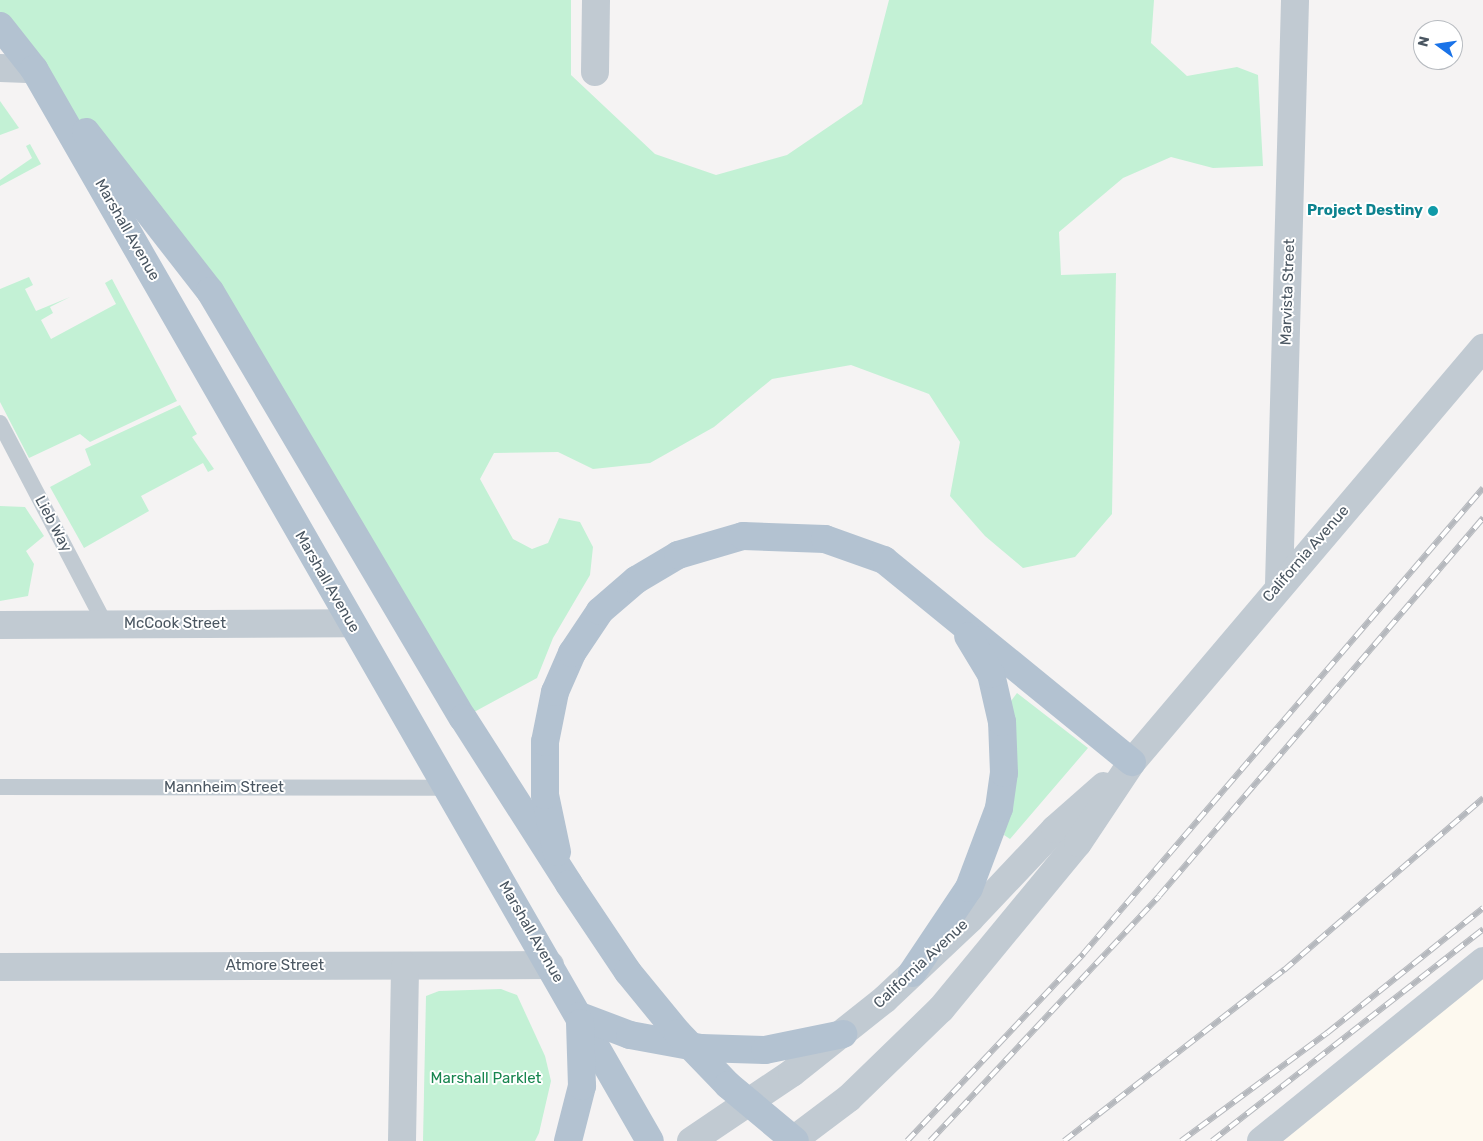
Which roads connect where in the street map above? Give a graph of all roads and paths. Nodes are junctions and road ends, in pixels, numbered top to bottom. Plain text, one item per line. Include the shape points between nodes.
1 (596, 0) edge
2 (1295, 0) edge
3 (0, 26) edge
4 (0, 68) edge
5 (34, 69) junction
6 (595, 72) dead end
7 (1483, 348) edge
8 (0, 424) edge
9 (1280, 585) junction
10 (945, 607) junction
11 (351, 623) junction
12 (106, 624) junction
13 (0, 625) edge
14 (1132, 762) junction
15 (0, 787) edge
16 (447, 788) junction
17 (569, 884) junction
18 (1483, 961) edge
19 (550, 965) junction
20 (405, 966) junction
21 (0, 967) edge
22 (912, 973) junction
23 (580, 1016) junction
24 (843, 1034) junction
25 (402, 1141) edge
26 (568, 1141) edge
27 (650, 1141) edge
28 (690, 1141) edge
29 (793, 1141) edge
30 (1261, 1141) edge

1 - 6 street
2 - 9 street, Marvista Street
3 - 5 main road, Marshall Avenue
4 - 5 street
5 - 11 main road, Marshall Avenue
5 - 17 main road via 178,246 210,291 463,718
7 - 9 street, California Avenue
8 - 12 lane, Lieb Way
9 - 14 street, California Avenue
10 - 14 main road
10 - 17 main road via 884,560 845,544 804,535 720,541 678,555 636,580 600,611 582,638 554,692 548,717 545,795
10 - 22 main road via 978,648 991,674 1002,722 1004,773 982,860 955,910
11 - 12 street, McCook Street
11 - 16 main road, Marshall Avenue
12 - 13 street, McCook Street
14 - 22 street, California Avenue via 1055,828
14 - 29 street, California Avenue via 1078,843 941,1009 849,1098
15 - 16 lane, Mannheim Street
16 - 19 main road, Marshall Avenue
17 - 29 main road, bridge via 628,972 678,1033 728,1085
18 - 30 street
19 - 20 street, Atmore Street
19 - 23 main road, Marshall Avenue
20 - 21 street, Atmore Street
20 - 25 street
22 - 24 street, California Avenue
23 - 24 main road via 630,1035 702,1048 765,1050
23 - 26 main road via 582,1086
23 - 27 main road, Marshall Avenue
24 - 28 street, California Avenue

